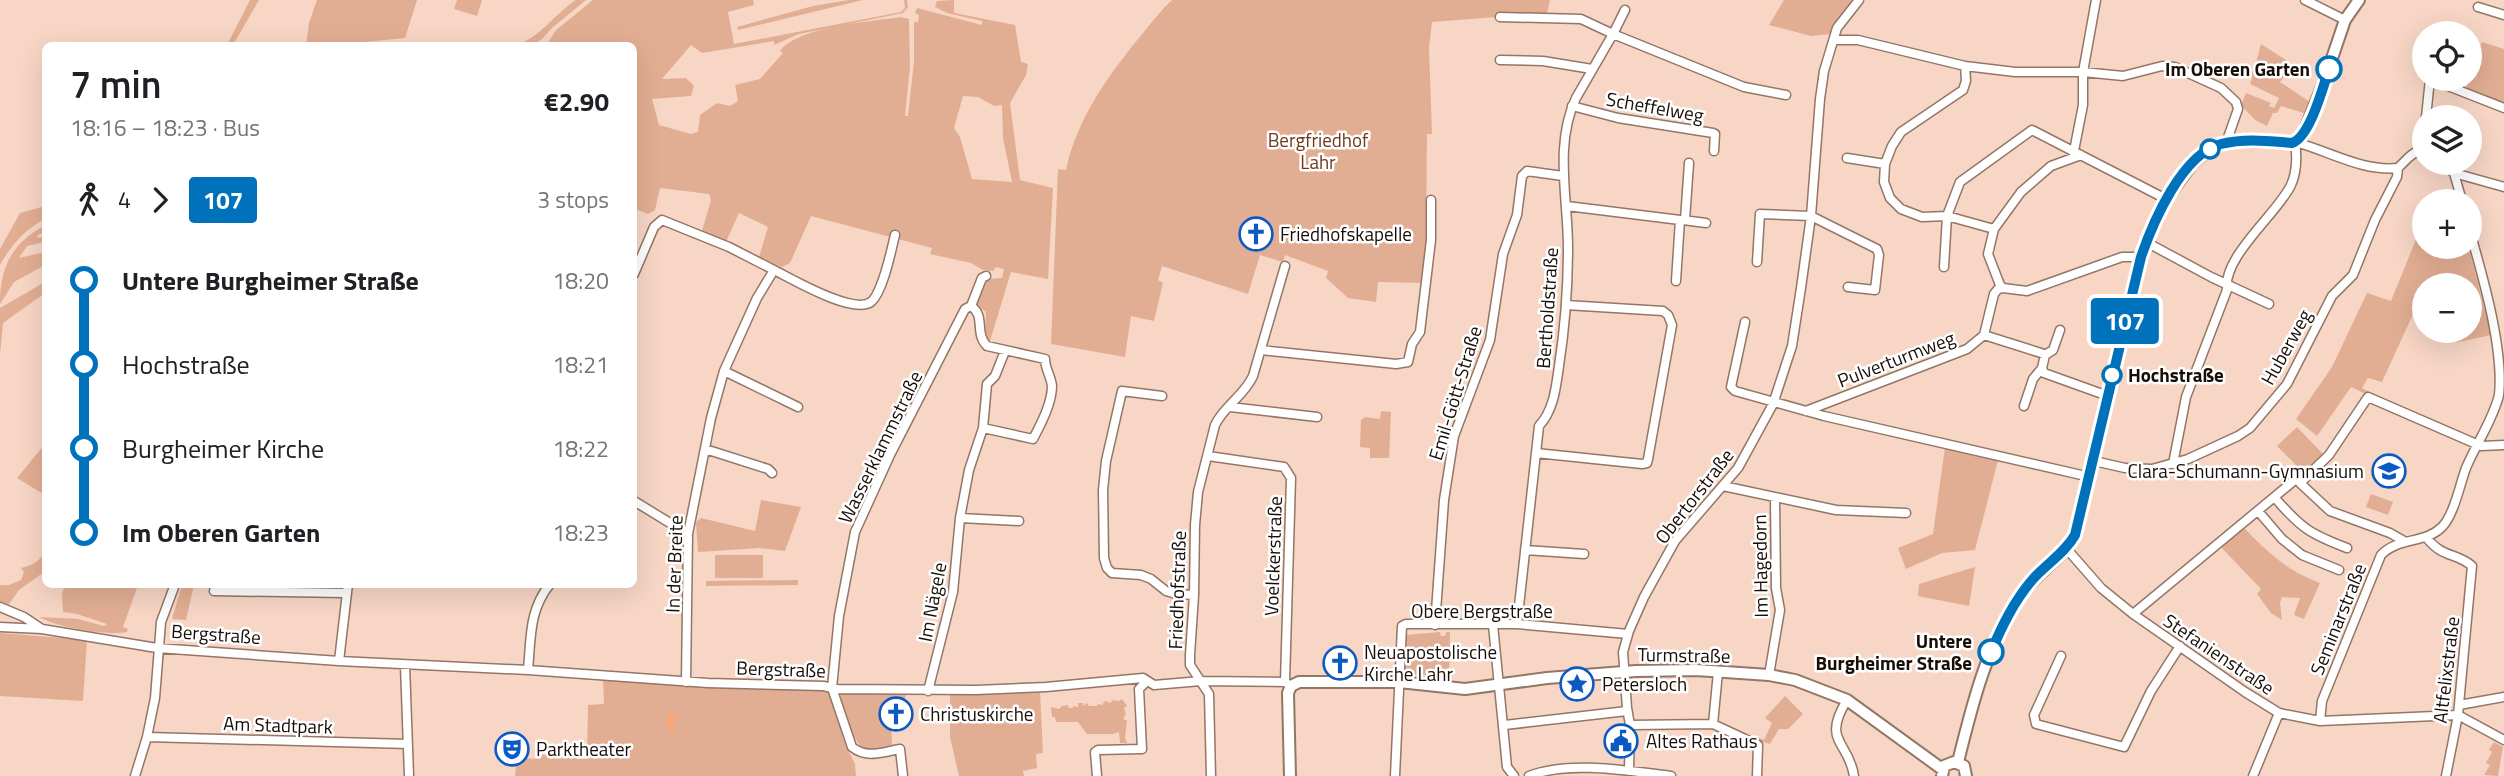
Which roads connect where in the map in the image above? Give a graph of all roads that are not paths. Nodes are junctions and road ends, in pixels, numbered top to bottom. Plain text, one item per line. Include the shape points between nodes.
1 (1859, 0) edge
2 (2096, 0) edge
3 (2305, 0) edge
4 (2359, 0) edge
5 (2478, 7) dead end
6 (1625, 10) dead end
7 (2504, 15) edge
8 (1500, 17) dead end
9 (2345, 20) junction
10 (1613, 34) junction
11 (1834, 40) junction
12 (1500, 60) dead end
13 (1965, 66) junction
14 (1592, 69) junction
15 (2083, 72) junction
16 (2461, 91) edge
17 (1786, 95) dead end
18 (1572, 106) junction
19 (2504, 108) edge
20 (2295, 142) junction
21 (2227, 143) junction
22 (1714, 151) dead end
23 (2078, 153) junction
24 (2412, 155) edge
25 (1847, 158) dead end
26 (1689, 163) dead end
27 (1885, 164) junction
28 (2398, 168) junction
29 (2461, 175) edge
30 (1563, 176) junction
31 (2504, 187) edge
32 (2166, 199) junction
33 (1431, 200) dead end
34 (1567, 206) junction
35 (1811, 216) junction
36 (1947, 216) junction
37 (1682, 220) junction
38 (1706, 223) dead end
39 (1994, 229) junction
40 (895, 235) dead end
41 (2146, 242) junction
42 (2141, 257) junction
43 (2477, 259) edge
44 (1757, 262) dead end
45 (1285, 266) dead end
46 (637, 267) edge
47 (1944, 267) dead end
48 (774, 270) junction
49 (986, 276) dead end
50 (1676, 281) dead end
51 (2226, 283) junction
52 (1848, 287) dead end
53 (2003, 288) junction
54 (2269, 304) dead end
55 (1566, 305) junction
56 (971, 306) junction
57 (1745, 322) dead end
58 (2060, 330) dead end
59 (1984, 335) junction
60 (1261, 350) junction
61 (1005, 351) junction
62 (2502, 354) edge
63 (2045, 355) junction
64 (2042, 368) junction
65 (724, 371) junction
66 (1162, 396) dead end
67 (2108, 396) junction
68 (1773, 404) junction
69 (2024, 406) dead end
70 (798, 407) dead end
71 (1230, 407) junction
72 (1806, 411) junction
73 (1317, 417) dead end
74 (983, 428) junction
75 (2477, 444) junction
76 (2504, 445) edge
77 (705, 449) junction
78 (1536, 453) junction
79 (1208, 456) junction
80 (2094, 461) junction
81 (2173, 464) junction
82 (772, 473) dead end
83 (2090, 477) junction
84 (2300, 483) junction
85 (1723, 486) junction
86 (1775, 498) junction
87 (2275, 498) junction
88 (637, 503) edge
89 (2258, 511) junction
90 (1906, 513) dead end
91 (960, 518) junction
92 (1019, 521) dead end
93 (2375, 528) junction
94 (688, 534) junction
95 (2426, 537) junction
96 (2404, 541) junction
97 (2066, 548) junction
98 (2347, 548) dead end
99 (1525, 550) junction
100 (1584, 554) dead end
101 (2381, 555) junction
102 (2339, 570) dead end
103 (174, 588) edge
104 (547, 588) edge
105 (347, 589) edge
106 (214, 590) dead end
107 (1194, 595) junction
108 (4, 608) edge
109 (2133, 614) junction
110 (1517, 624) junction
111 (1435, 625) junction
112 (1493, 625) junction
113 (1, 627) edge
114 (41, 629) junction
115 (1617, 633) junction
116 (1629, 634) junction
117 (2180, 646) junction
118 (158, 648) junction
119 (1623, 652) junction
120 (2061, 656) dead end
121 (339, 661) junction
122 (405, 664) junction
123 (528, 670) junction
124 (1623, 671) junction
125 (1718, 671) junction
126 (1769, 675) junction
127 (1147, 681) junction
128 (1201, 681) junction
129 (686, 682) junction
130 (1399, 682) junction
131 (1288, 684) junction
132 (1500, 685) junction
133 (832, 688) junction
134 (928, 691) junction
135 (2504, 697) edge
136 (1847, 700) junction
137 (2459, 705) junction
138 (1627, 711) junction
139 (2279, 713) junction
140 (2458, 715) junction
141 (2320, 722) junction
142 (1713, 724) junction
143 (1505, 725) junction
144 (1630, 725) junction
145 (147, 737) junction
146 (2504, 740) edge
147 (408, 744) junction
148 (1958, 762) junction
149 (1631, 771) junction
150 (1942, 773) edge
151 (135, 776) edge
152 (409, 776) edge
153 (904, 776) edge
154 (1097, 776) edge
155 (1211, 776) edge
156 (1290, 776) edge
157 (1395, 776) edge
158 (1514, 776) edge
159 (1528, 776) edge
160 (1671, 776) edge
161 (1757, 776) edge
162 (1854, 776) edge
163 (1966, 776) edge
164 (2253, 776) edge
165 (2446, 776) edge

1 - 11 street, Obertorstraße via 1837,28
2 - 15 street
3 - 9 street
4 - 9 street
5 - 7 street
6 - 10 street, Bertholdstraße
8 - 10 street via 1581,19
9 - 20 street via 2307,128
10 - 14 street, Bertholdstraße
10 - 17 street via 1744,87
11 - 13 street via 1884,45
11 - 35 street, Obertorstraße via 1819,99
12 - 14 street
13 - 15 street
13 - 27 street via 1963,90 1901,132
14 - 18 street, Bertholdstraße
15 - 21 street via 2123,76 2169,66 2221,88 2238,109
15 - 23 street
16 - 19 street
18 - 22 street, Scheffelweg via 1713,133
18 - 30 street, Bertholdstraße
20 - 21 street
20 - 28 street via 2360,164
20 - 51 street via 2291,187 2249,239
21 - 32 street via 2200,156
23 - 32 street
23 - 36 street via 2032,130 1960,182
23 - 39 street via 2051,166 2021,191
24 - 28 street
25 - 27 street
26 - 37 street
27 - 36 street via 1884,182 1901,209 1922,217
28 - 81 street, Huberweg via 2353,275 2332,296 2287,384 2250,428
29 - 31 street
30 - 34 street, Bertholdstraße
30 - 111 street, Emil-Gött-Straße via 1527,171 1522,176 1517,215 1503,254 1490,340 1454,436 1444,500
32 - 41 street
33 - 60 street via 1420,332 1408,362
34 - 37 street
34 - 55 street, Bertholdstraße
35 - 44 street via 1760,215
35 - 52 street via 1877,250 1879,291
35 - 68 street, Obertorstraße via 1792,346
36 - 39 street
36 - 47 street
37 - 38 street
37 - 50 street
39 - 53 street via 1987,254
40 - 48 street via 879,291 873,301 863,305 843,302
41 - 42 street
41 - 51 street
42 - 53 street via 2122,257 2027,291
42 - 67 street
43 - 62 street
45 - 60 street, Friedhofstraße
46 - 48 street via 654,227 662,220
48 - 65 street, In der Breite
49 - 56 street, Wasserklammstraße
51 - 54 street
51 - 81 street via 2183,407
53 - 59 street, Pulverturmweg via 1994,294
55 - 78 street, Bertholdstraße via 1556,383 1548,416 1539,426
55 - 78 street via 1668,315 1672,325 1648,459 1642,464
56 - 61 street via 978,312 982,341
56 - 133 street, Wasserklammstraße via 965,309 855,532 839,616
57 - 68 street via 1732,390
58 - 63 street via 2053,350
59 - 63 street
59 - 72 street, Pulverturmweg via 1967,349
60 - 71 street, Friedhofstraße via 1249,386
61 - 74 street, Im Nägele via 987,384
61 - 74 street via 1045,359 1052,385 1044,417 1033,439
62 - 75 street via 2499,397
63 - 64 street
64 - 67 street via 2048,376
64 - 69 street
65 - 70 street
65 - 77 street, In der Breite
66 - 107 street via 1122,391 1105,471 1104,558 1112,573 1141,575 1166,591
67 - 80 street
68 - 72 street
68 - 85 street, Obertorstraße via 1751,447
71 - 73 street
71 - 79 street, Friedhofstraße via 1218,418
72 - 83 street
74 - 91 street, Im Nägele
75 - 76 street
75 - 84 street via 2368,397 2329,455
75 - 95 street via 2447,522
77 - 82 street
77 - 94 street, In der Breite
78 - 99 street, Bertholdstraße
79 - 107 street, Friedhofstraße via 1198,492
79 - 131 street, Voelckerstraße via 1284,467 1291,478
80 - 81 street, Huberweg via 2138,469
80 - 83 street
83 - 97 street via 2075,535
84 - 87 street via 2296,479
84 - 93 street via 2330,511
85 - 86 street
85 - 116 street, Obertorstraße via 1675,541
86 - 90 street via 1836,510
86 - 126 street, Im Hagedorn via 1780,610
87 - 89 street
87 - 98 street via 2314,536
88 - 94 street
89 - 102 street via 2302,555
89 - 109 street
91 - 92 street
91 - 134 street, Im Nägele via 953,592
93 - 96 street
93 - 101 street via 2384,540
94 - 129 street, In der Breite
95 - 96 street
95 - 137 street, Altfelixstraße via 2439,551 2472,566
96 - 101 street, Seminarstraße
97 - 109 street, Stefanienstraße via 2101,588
97 - 148 street via 2034,578 2003,625 1979,683
99 - 100 street
99 - 110 street, Bertholdstraße
101 - 141 street, Seminarstraße via 2322,701
103 - 118 street, Bergstraße via 160,622
104 - 123 street via 538,599 531,627
105 - 106 street
105 - 121 street
107 - 128 street, Friedhofstraße via 1190,664
108 - 113 street, Bergstraße
108 - 114 street
109 - 117 street, Stefanienstraße
110 - 112 street, Obere Bergstraße
110 - 115 street, Obere Bergstraße
111 - 112 street, Obere Bergstraße
111 - 130 street, Obere Bergstraße via 1402,626
112 - 132 street
113 - 114 street, Bergstraße
114 - 118 street, Bergstraße
115 - 116 street, Obere Bergstraße
115 - 119 street
116 - 119 street, Obertorstraße
117 - 120 street via 2151,691 2124,747 2036,724 2034,715
117 - 139 street, Stefanienstraße
118 - 121 street, Bergstraße
118 - 145 street
119 - 124 street, Obertorstraße
121 - 122 street, Bergstraße
122 - 123 street, Bergstraße
122 - 147 street
123 - 129 street, Bergstraße
124 - 125 street, Turmstraße
124 - 132 street, Turmstraße
124 - 138 street, Obertorstraße
125 - 126 street, Turmstraße
125 - 142 street
126 - 136 street, Turmstraße
127 - 128 street, Bergstraße via 1154,685
127 - 134 street, Bergstraße
127 - 154 street via 1139,689 1142,749 1098,750
128 - 131 street, Bergstraße
128 - 155 street, Friedhofstraße via 1209,694
129 - 133 street, Bergstraße
130 - 131 street, Bergstraße
130 - 132 street, Turmstraße via 1465,689
130 - 157 street
131 - 156 street
132 - 143 street
133 - 134 street, Bergstraße
133 - 153 street via 852,747 870,755 900,749
135 - 137 street
136 - 150 street, Turmstraße
136 - 162 street via 1835,728
137 - 140 street, Altfelixstraße
138 - 143 street
138 - 144 street, Obertorstraße
139 - 141 street, Stefanienstraße
139 - 164 street
140 - 141 street, Stefanienstraße
140 - 146 street
140 - 165 street, Altfelixstraße
142 - 144 street
142 - 161 street via 1758,745
143 - 158 street via 1507,767
144 - 149 street, Obertorstraße
145 - 147 street, Am Stadtpark
145 - 151 street
147 - 152 street
148 - 150 street via 1947,764
148 - 163 street
149 - 159 street via 1562,769
149 - 160 street

